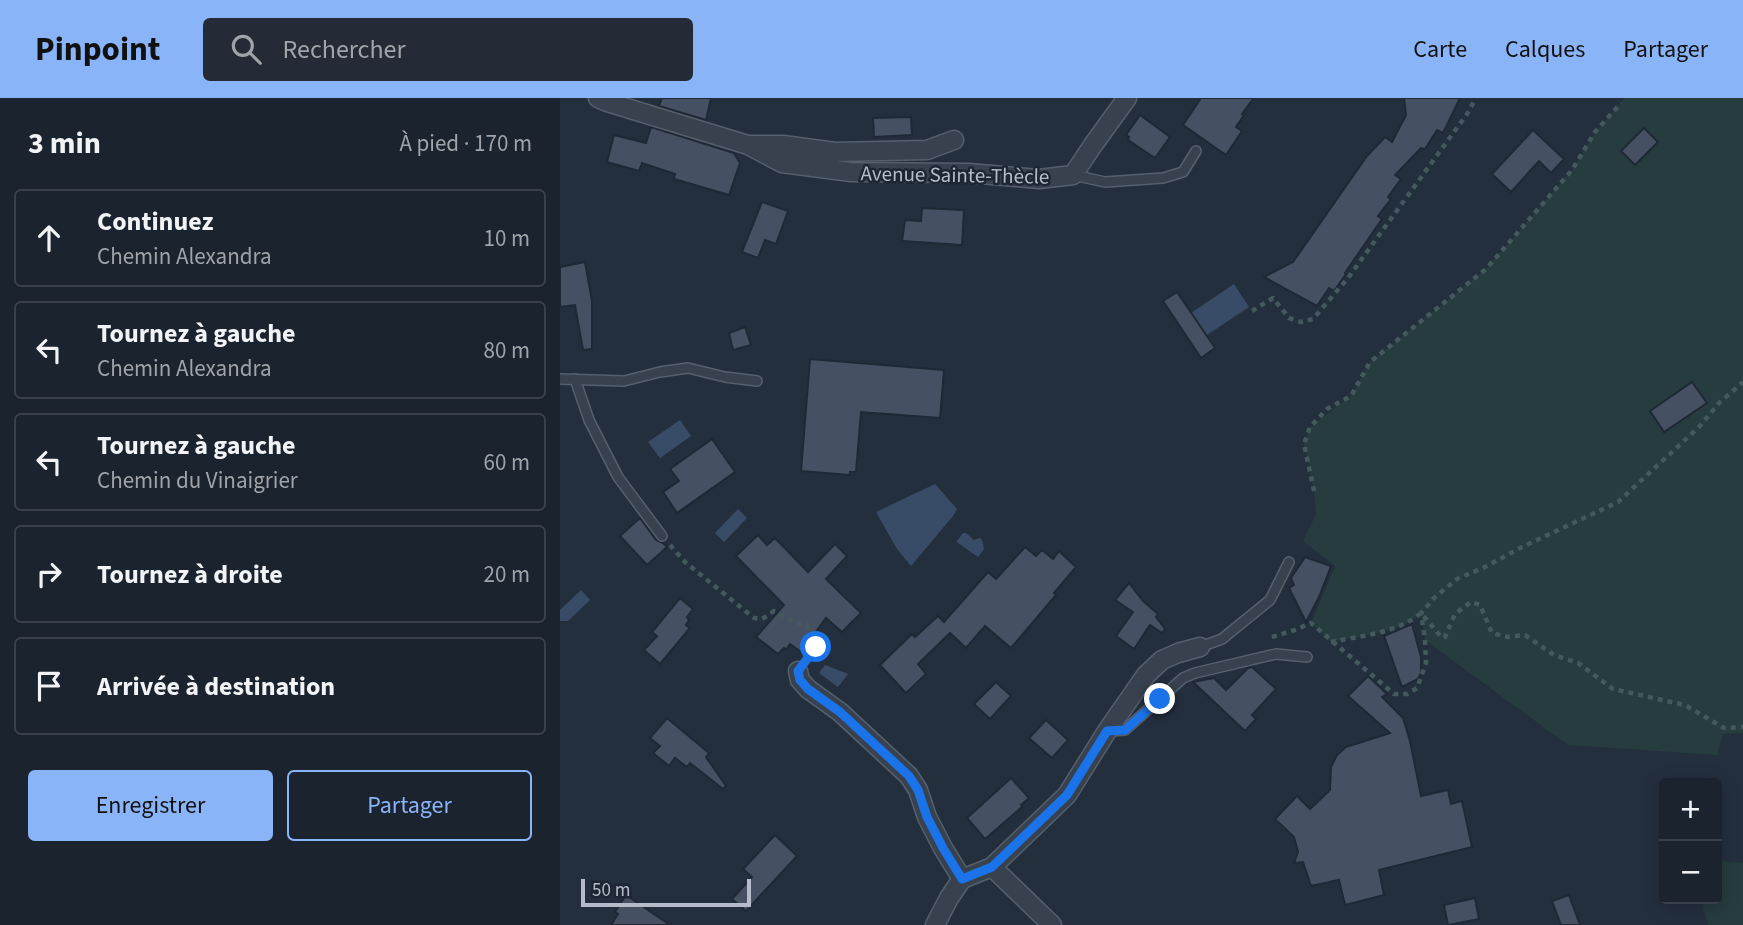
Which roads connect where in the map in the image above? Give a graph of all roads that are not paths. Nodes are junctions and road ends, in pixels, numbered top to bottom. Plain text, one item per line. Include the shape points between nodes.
1 (598, 98) edge
2 (1127, 98) edge
3 (954, 141) dead end
4 (748, 145) junction
5 (1196, 151) dead end
6 (1073, 175) junction
7 (560, 379) edge
8 (575, 379) junction
9 (757, 381) dead end
10 (662, 536) road end
11 (1289, 562) dead end
12 (1200, 647) joint
13 (1307, 657) dead end
14 (798, 671) road end
15 (1107, 731) junction
16 (992, 867) junction
17 (962, 879) junction
18 (935, 925) edge
19 (1052, 925) edge

1 - 4 street, Avenue Sainte-Thècle
2 - 6 street, Avenue Sainte-Thècle
3 - 4 street, Avenue Sainte-Thècle via 927,150 849,152
4 - 6 street, Avenue Sainte-Thècle via 782,163 851,172 1039,179
5 - 6 lane via 1183,172 1163,178 1105,182
7 - 8 lane
8 - 9 lane via 624,381 688,368
8 - 10 lane via 589,420 618,477
11 - 12 lane via 1270,600 1222,639
12 - 15 street via 1162,660
13 - 15 lane via 1276,654 1195,673 1183,678 1125,730
14 - 17 street via 808,689 909,776
15 - 16 street via 1067,795
16 - 17 street
16 - 19 street
17 - 18 street

